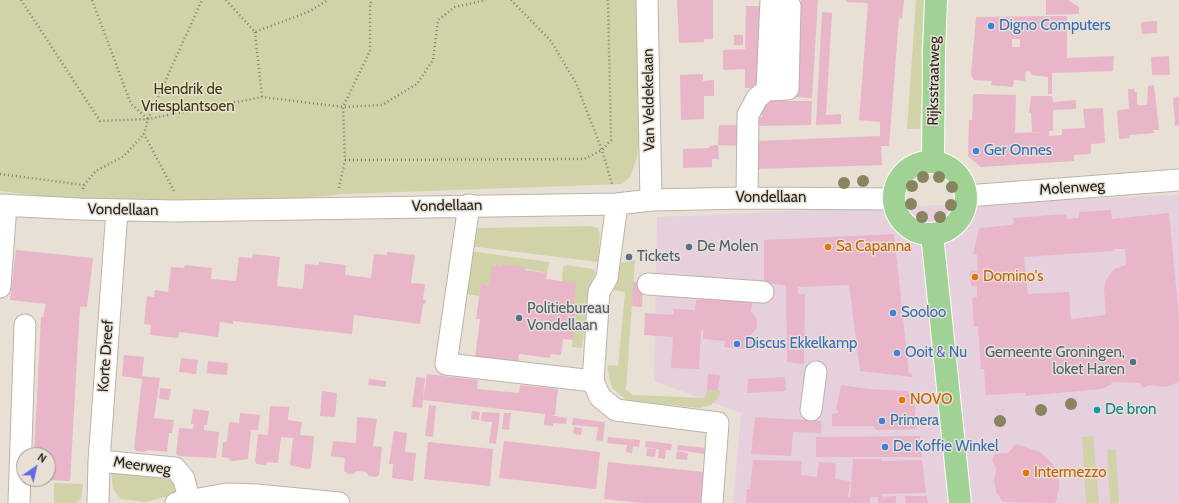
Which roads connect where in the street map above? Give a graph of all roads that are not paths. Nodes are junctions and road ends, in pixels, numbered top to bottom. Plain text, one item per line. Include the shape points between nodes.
1 (646, 0) edge
2 (936, 0) edge
3 (772, 2) edge
4 (933, 162) junction
5 (1179, 180) edge
6 (966, 196) junction
7 (747, 198) junction
8 (894, 199) junction
9 (651, 200) junction
10 (617, 204) junction
11 (3, 205) edge
12 (469, 205) junction
13 (117, 210) junction
14 (932, 234) junction
15 (648, 284) dead end
16 (0, 287) edge
17 (763, 292) dead end
18 (26, 325) dead end
19 (816, 372) dead end
20 (593, 381) junction
21 (811, 410) dead end
22 (99, 461) junction
23 (182, 502) edge
24 (19, 503) edge
25 (98, 503) edge
26 (339, 503) edge
27 (712, 503) edge
28 (960, 503) edge

1 - 9 street, Van Veldekelaan
2 - 4 main road, Rijksstraatweg
3 - 7 street via 790,6 788,89 767,90 757,98 748,115
4 - 6 main road via 943,164 959,177
4 - 8 main road via 921,163 901,176
5 - 6 street, Molenweg
6 - 14 main road via 962,214 957,222 945,230
7 - 8 street, Vondellaan
7 - 9 street, Vondellaan
8 - 14 main road via 896,210 910,228
9 - 10 street, Vondellaan
10 - 12 street, Vondellaan
10 - 20 street via 607,278 599,292
11 - 13 street, Vondellaan
11 - 16 street
12 - 13 street, Vondellaan
12 - 20 street via 446,364
13 - 22 street, Korte Dreef
14 - 28 main road
15 - 17 street
18 - 24 street
19 - 21 street
20 - 27 street via 600,397 616,410 718,423
22 - 23 street, Meerweg via 175,468 184,479
22 - 25 street, Korte Dreef
23 - 26 street, Meerweg via 227,494 257,494

